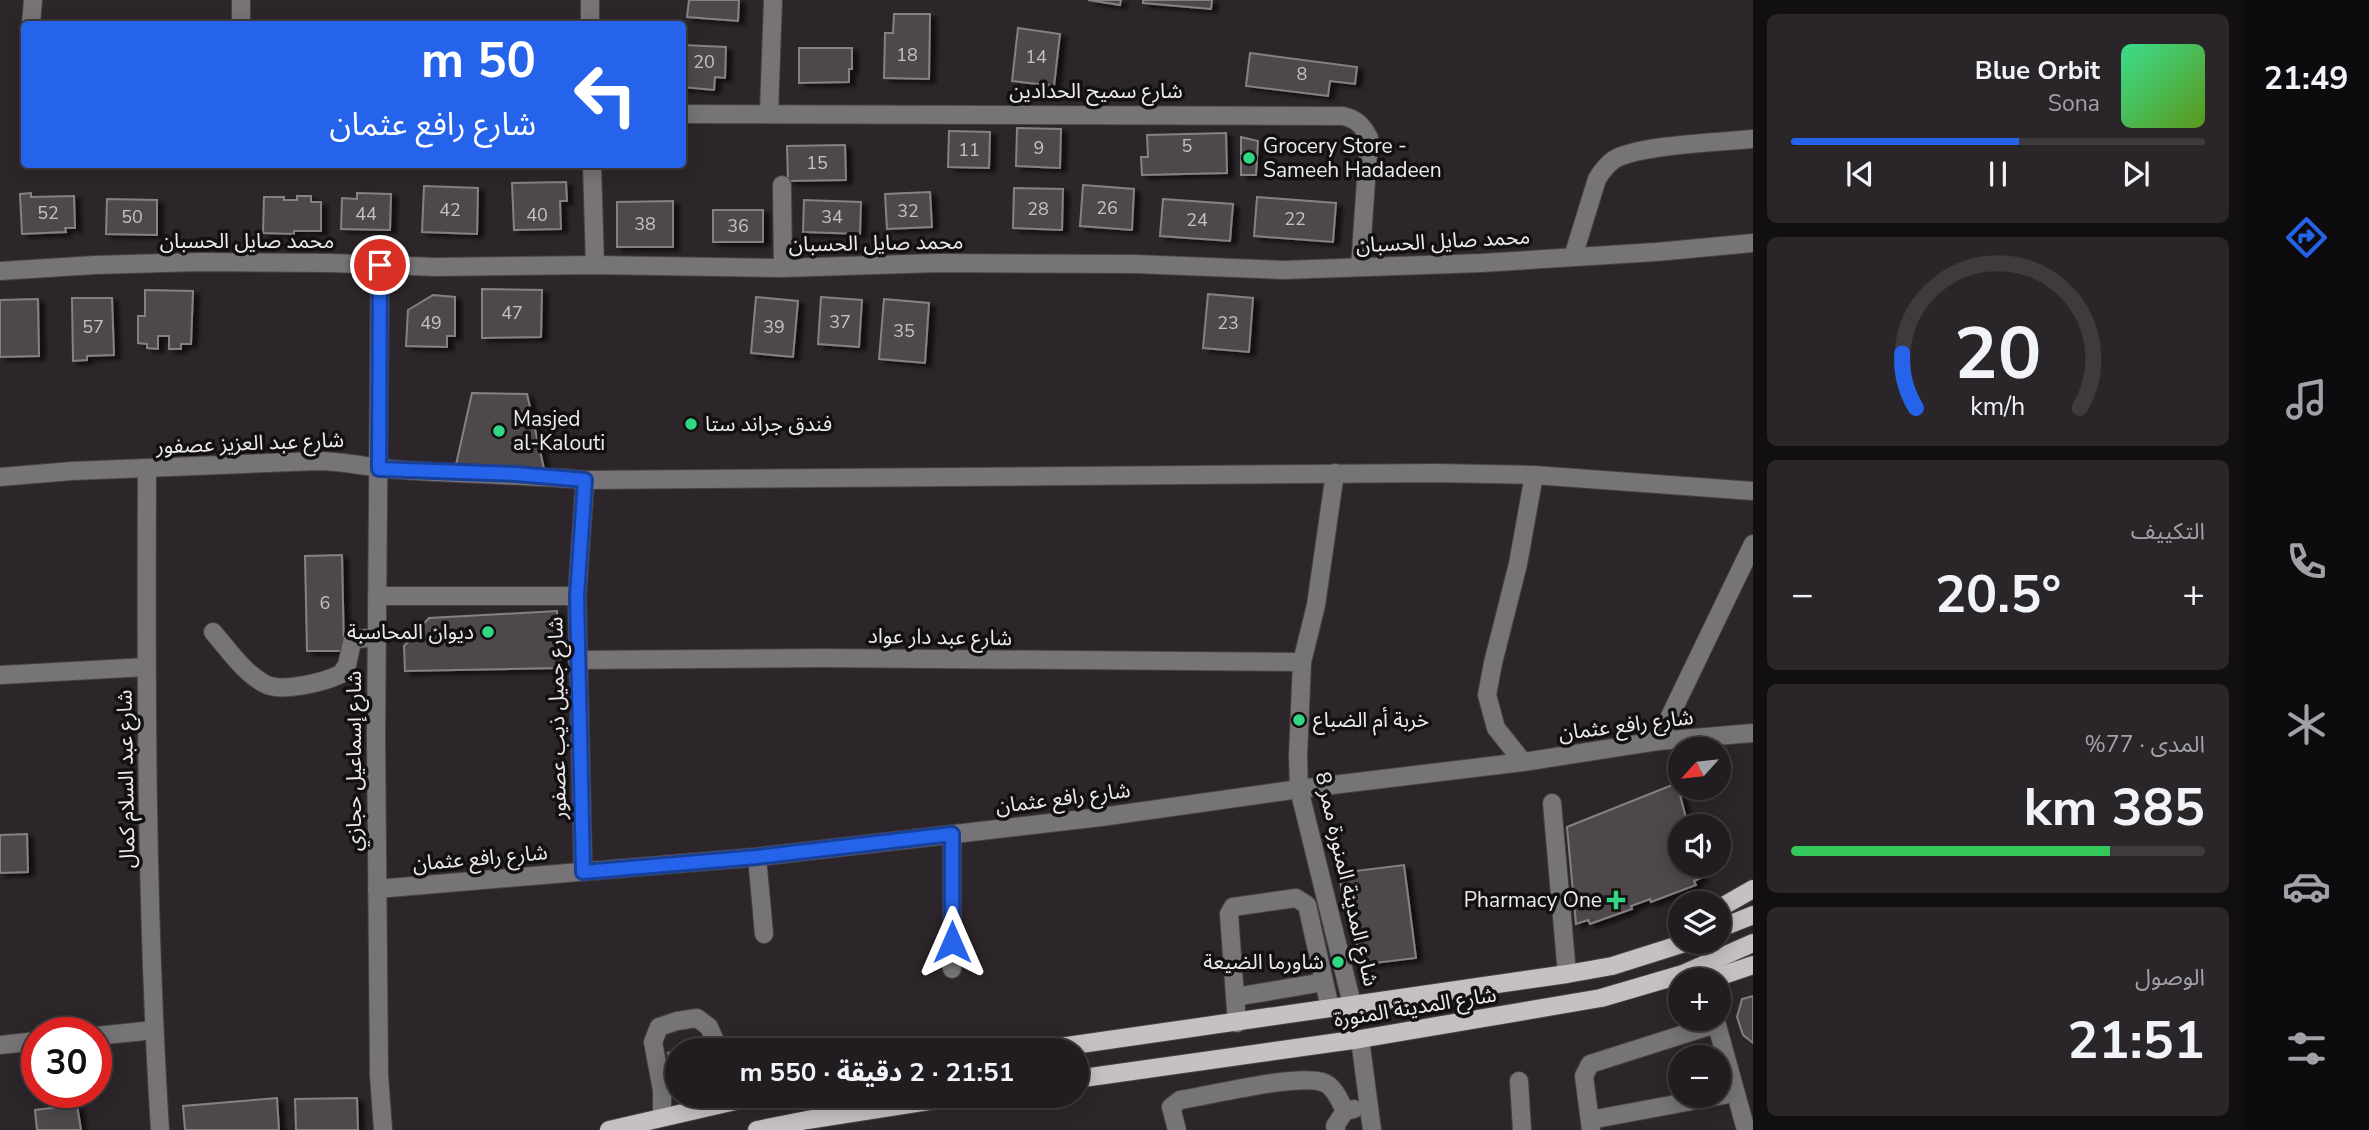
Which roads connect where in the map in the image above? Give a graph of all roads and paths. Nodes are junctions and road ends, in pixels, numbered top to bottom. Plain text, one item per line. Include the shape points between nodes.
1 (33, 0) edge
2 (241, 0) edge
3 (590, 0) edge
4 (773, 0) edge
5 (32, 21) edge
6 (242, 21) edge
7 (590, 21) edge
8 (769, 113) junction
9 (686, 114) edge
10 (1753, 139) edge
11 (592, 168) edge
12 (782, 185) dead end
13 (1753, 243) edge
14 (1573, 257) junction
15 (380, 265) junction
16 (595, 265) junction
17 (1360, 267) junction
18 (782, 268) junction
19 (0, 271) edge
20 (147, 469) junction
21 (379, 469) junction
22 (1335, 473) junction
23 (1534, 475) junction
24 (0, 477) edge
25 (585, 480) junction
26 (1753, 491) edge
27 (1753, 544) edge
28 (377, 596) junction
29 (577, 596) junction
30 (213, 632) dead end
31 (377, 637) junction
32 (578, 660) junction
33 (1302, 662) junction
34 (146, 667) junction
35 (0, 676) edge
36 (1753, 733) edge
37 (1658, 741) junction
38 (1523, 762) junction
39 (1299, 789) junction
40 (1552, 803) dead end
41 (952, 834) junction
42 (757, 857) junction
43 (583, 872) junction
44 (1753, 888) edge
45 (377, 889) junction
46 (1731, 901) edge
47 (1752, 915) edge
48 (1731, 924) edge
49 (764, 934) dead end
50 (1753, 943) edge
51 (1668, 945) edge
52 (1668, 949) edge
53 (1655, 954) junction
54 (1753, 965) edge
55 (1707, 968) edge
56 (952, 969) dead end
57 (1731, 972) edge
58 (1567, 974) junction
59 (1324, 982) junction
60 (1668, 982) edge
61 (1236, 997) junction
62 (1352, 1004) junction
63 (1330, 1008) junction
64 (1237, 1023) junction
65 (153, 1030) junction
66 (1686, 1031) edge
67 (1718, 1031) edge
68 (112, 1034) edge
69 (714, 1038) edge
70 (1360, 1040) junction
71 (21, 1043) edge
72 (1089, 1043) edge
73 (0, 1045) edge
74 (665, 1074) edge
75 (1089, 1077) edge
76 (1519, 1081) dead end
77 (1735, 1093) junction
78 (1369, 1105) junction
79 (665, 1106) edge
80 (693, 1108) edge
81 (883, 1108) edge
82 (1345, 1111) junction
83 (662, 1116) junction
84 (1591, 1125) edge
85 (160, 1130) edge
86 (383, 1130) edge
87 (609, 1130) edge
88 (757, 1130) edge
89 (1177, 1130) edge
90 (1336, 1130) edge
91 (1372, 1130) edge
92 (1522, 1130) edge
93 (1746, 1130) edge

1 - 5 street
2 - 6 street
3 - 7 street
4 - 8 street
8 - 9 street, شارع سميح الحدادين
8 - 17 street, شارع سميح الحدادين via 1314,114 1353,118 1369,138
10 - 14 street via 1615,159 1597,180
11 - 16 street
12 - 18 street
13 - 14 street, محمد صايل الحسبان
14 - 17 street, محمد صايل الحسبان
15 - 16 street, محمد صايل الحسبان
15 - 19 street, محمد صايل الحسبان via 200,262
15 - 21 street, شارع إسماعيل حجازي
16 - 18 street, محمد صايل الحسبان
17 - 18 street, محمد صايل الحسبان via 1284,270 938,263
20 - 21 street, شارع عبد العزيز عصفور via 317,461 345,461
20 - 24 street, شارع عبد العزيز عصفور
20 - 34 street, شارع عبد السلام كمال
21 - 25 street, شارع عبد العزيز عصفور
21 - 28 street, شارع إسماعيل حجازي
22 - 23 street, شارع عبد العزيز عصفور
22 - 25 street, شارع عبد العزيز عصفور
22 - 33 street, شارع المدينة المنورة ممر 8 via 1316,605
23 - 26 street, شارع عبد العزيز عصفور
23 - 38 street via 1487,695 1496,728
25 - 29 street, شارع جميل ذيب عصفور
27 - 37 street
28 - 29 street
28 - 31 street, شارع إسماعيل حجازي
29 - 32 street, شارع جميل ذيب عصفور
30 - 31 street via 251,674 277,687 341,674 352,642
31 - 45 street, شارع إسماعيل حجازي
32 - 33 street, شارع عبد دار عواد
32 - 43 street, شارع جميل ذيب عصفور
33 - 39 street, شارع المدينة المنورة ممر 8
34 - 35 street
34 - 65 street, شارع عبد السلام كمال
36 - 37 street, شارع رافع عثمان
37 - 38 street, شارع رافع عثمان
38 - 39 street, شارع رافع عثمان
39 - 41 street, شارع رافع عثمان
39 - 62 street, شارع المدينة المنورة ممر 8
40 - 58 street
41 - 42 street, شارع رافع عثمان
41 - 56 street
42 - 43 street, شارع رافع عثمان
42 - 49 street
43 - 45 street, شارع رافع عثمان
44 - 46 main road
45 - 86 street, شارع إسماعيل حجازي
47 - 48 main road
50 - 55 main road, شارع المدينة المنورة
51 - 53 main road
52 - 53 main road, شارع المدينة المنورة
53 - 58 main road, شارع المدينة المنورة
54 - 57 main road
58 - 62 main road, شارع المدينة المنورة
59 - 61 street
59 - 61 street via 1307,905 1296,898 1233,907 1229,915
59 - 63 street
60 - 70 main road, شارع المدينة المنورة
61 - 64 street
62 - 63 main road, شارع المدينة المنورة
63 - 64 main road, شارع المدينة المنورة
64 - 72 main road, شارع المدينة المنورة
65 - 68 street
65 - 85 street, شارع عبد السلام كمال
66 - 84 street via 1590,1064 1584,1076
67 - 77 street
69 - 74 street via 697,1018 659,1027 653,1042
70 - 75 main road, شارع المدينة المنورة
70 - 78 street
71 - 73 street
76 - 92 street
77 - 84 street
77 - 93 street
78 - 82 street
78 - 91 street
79 - 83 street
80 - 83 main road
81 - 88 main road
82 - 89 street via 1324,1082 1292,1081 1180,1100 1171,1107
82 - 90 street
83 - 87 main road

